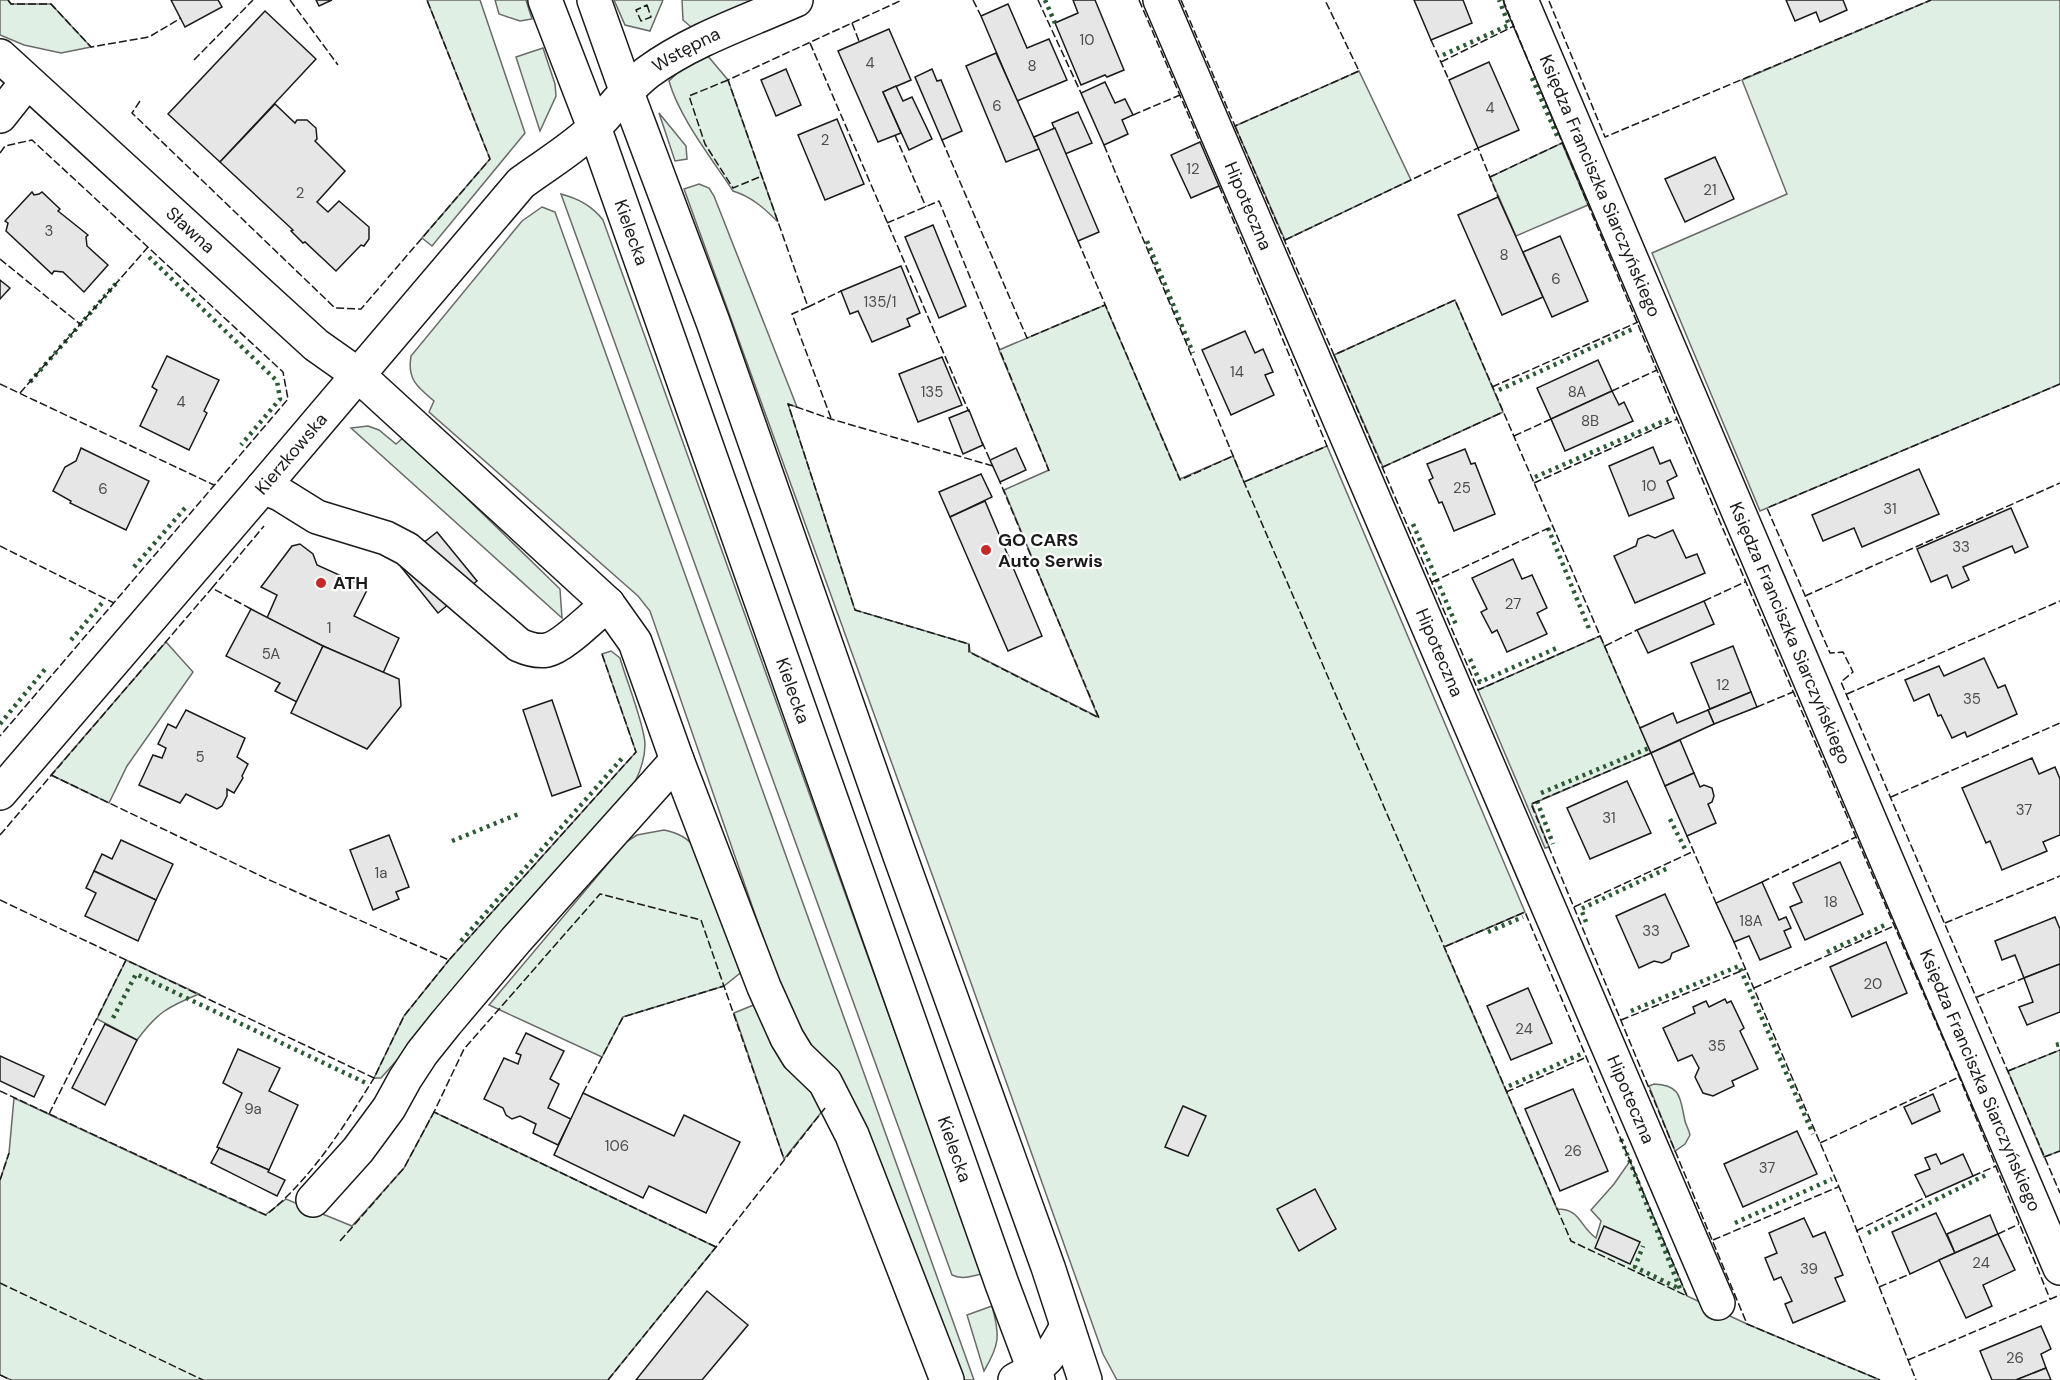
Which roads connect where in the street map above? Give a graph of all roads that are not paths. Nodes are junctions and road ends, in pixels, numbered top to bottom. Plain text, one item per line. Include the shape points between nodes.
1 (545, 0) edge
2 (594, 0) edge
3 (796, 0) edge
4 (1160, 0) edge
5 (1521, 0) edge
6 (0, 56) edge
7 (27, 82) junction
8 (626, 90) junction
9 (0, 116) edge
10 (594, 128) junction
11 (357, 374) junction
12 (263, 487) junction
13 (608, 603) junction
14 (677, 760) junction
15 (0, 793) edge
16 (313, 1200) dead end
17 (2060, 1268) edge
18 (1718, 1304) dead end
19 (1067, 1326) junction
20 (1030, 1377) edge
21 (947, 1380) edge
22 (1074, 1380) edge
23 (1086, 1380) edge

1 - 10 street, Kielecka
2 - 8 street
3 - 8 street, Wstępna via 679,53
4 - 18 street, Hipoteczna
5 - 17 street, Księdza Franciszka Siarczyńskiego
6 - 7 street, Sławna
7 - 9 street
7 - 11 street, Sławna via 316,345
8 - 10 street, Wstępna
8 - 19 street via 713,322
10 - 11 street, Kierzkowska via 521,183
10 - 20 street, Kielecka via 1002,1284
11 - 12 street, Kierzkowska
11 - 13 street, Sławna
12 - 13 street via 317,516 386,538 406,549 519,645 531,650 555,648
12 - 15 street, Kierzkowska
13 - 14 street, Sławna via 635,642
14 - 16 street via 446,1023 358,1150
14 - 21 street, Sławna via 764,987 787,1038 798,1056 825,1082 852,1135
19 - 20 street via 1055,1349
19 - 23 street
20 - 22 street via 1048,1370

